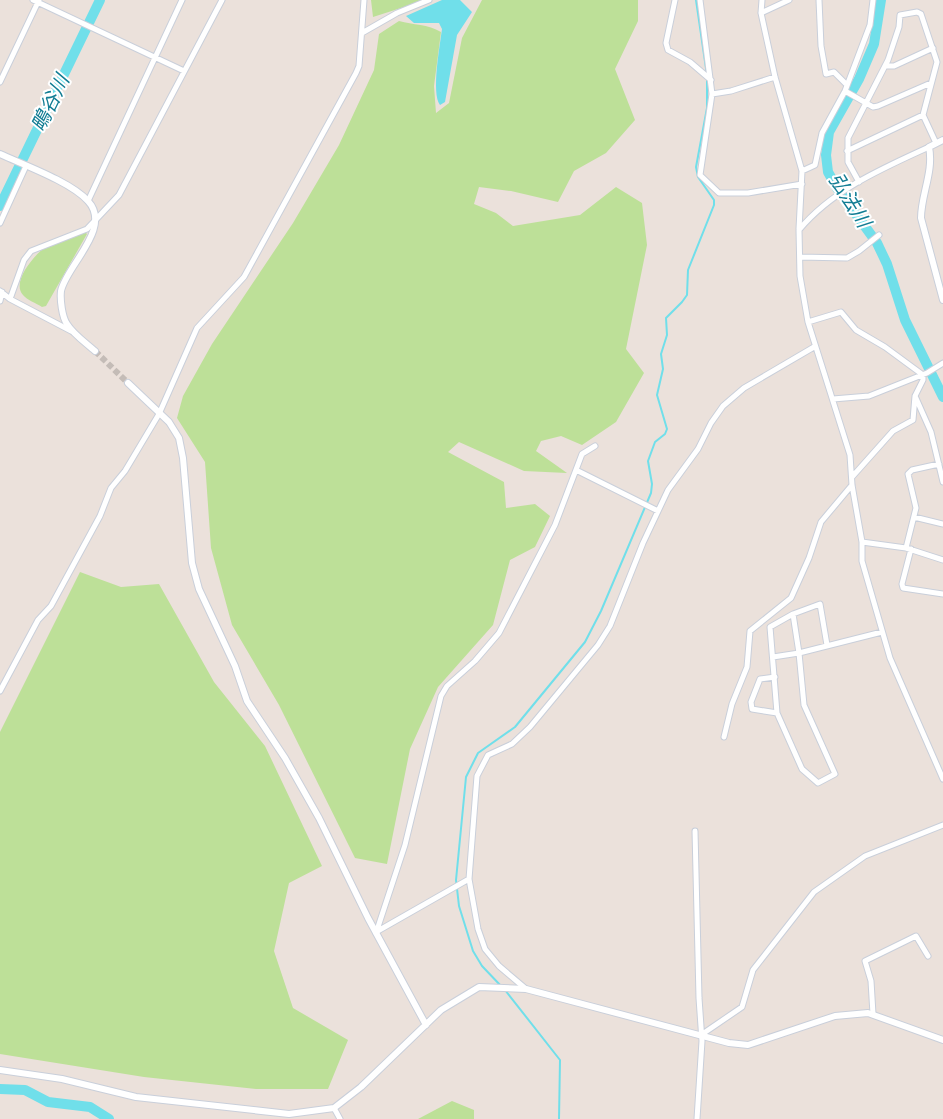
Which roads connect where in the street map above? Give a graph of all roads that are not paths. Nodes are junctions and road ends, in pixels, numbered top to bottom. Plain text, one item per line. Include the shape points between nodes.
1 (182, 0) edge
2 (222, 0) edge
3 (364, 0) edge
4 (429, 0) edge
5 (675, 0) edge
6 (700, 0) edge
7 (762, 0) edge
8 (789, 0) edge
9 (819, 0) edge
10 (873, 0) edge
11 (37, 1) edge
12 (761, 13) junction
13 (362, 33) junction
14 (933, 48) junction
15 (155, 57) junction
16 (884, 66) junction
17 (184, 71) junction
18 (775, 77) junction
19 (711, 80) junction
20 (0, 82) edge
21 (931, 83) junction
22 (846, 84) junction
23 (844, 91) junction
24 (712, 94) junction
25 (865, 102) junction
26 (923, 115) junction
27 (943, 140) edge
28 (936, 143) junction
29 (928, 147) junction
30 (847, 151) junction
31 (0, 154) edge
32 (26, 166) junction
33 (802, 171) junction
34 (858, 182) junction
35 (802, 184) junction
36 (88, 201) junction
37 (94, 222) junction
38 (0, 223) edge
39 (799, 230) junction
40 (878, 235) dead end
41 (800, 257) junction
42 (1, 292) edge
43 (10, 299) junction
44 (943, 300) edge
45 (0, 301) edge
46 (808, 322) junction
47 (76, 333) junction
48 (814, 348) junction
49 (95, 351) tunnel mouth
50 (943, 363) edge
51 (925, 374) junction
52 (128, 383) tunnel mouth
53 (914, 396) junction
54 (833, 399) junction
55 (159, 414) junction
56 (595, 446) dead end
57 (939, 464) junction
58 (576, 470) junction
59 (852, 476) junction
60 (943, 482) edge
61 (852, 485) junction
62 (658, 511) junction
63 (914, 517) junction
64 (943, 524) edge
65 (862, 542) junction
66 (908, 548) junction
67 (943, 560) edge
68 (943, 594) edge
69 (793, 614) junction
70 (882, 632) junction
71 (827, 645) junction
72 (799, 653) junction
73 (773, 657) junction
74 (775, 677) junction
75 (0, 690) edge
76 (777, 713) junction
77 (724, 737) dead end
78 (943, 780) edge
79 (943, 825) edge
80 (695, 831) dead end
81 (469, 879) junction
82 (376, 933) junction
83 (928, 956) dead end
84 (526, 989) junction
85 (873, 1014) junction
86 (426, 1025) junction
87 (701, 1035) junction
88 (943, 1040) edge
89 (0, 1070) edge
90 (334, 1108) junction
91 (340, 1119) edge
92 (697, 1119) edge

1 - 15 street
2 - 17 street
3 - 13 street
4 - 13 street
5 - 19 street via 666,43 668,50 690,62
6 - 19 street
7 - 12 street
8 - 12 street
9 - 22 street via 826,74 834,72
10 - 22 street via 870,25
11 - 15 street
11 - 20 street
12 - 18 street
13 - 55 street via 356,73 244,276 197,328
14 - 16 street via 894,66
14 - 16 street via 921,14 900,15 899,27
14 - 21 street via 937,62
15 - 17 street
15 - 36 street
16 - 25 street
17 - 37 street via 119,196
18 - 24 street
18 - 33 street
19 - 24 street
21 - 25 street via 878,106
21 - 26 street
22 - 23 street
23 - 25 street
23 - 33 street via 822,133 815,165
24 - 35 street via 699,171 702,178 716,191 748,193
25 - 30 street via 848,138
26 - 28 street
26 - 30 street
27 - 28 street
28 - 29 street
29 - 34 street
29 - 44 street via 930,155 921,218
30 - 34 street via 848,162
31 - 32 street
32 - 36 street
32 - 38 street
33 - 35 street
34 - 39 street via 812,214
35 - 39 street
36 - 37 street
37 - 43 street via 87,229 31,251 24,260
37 - 47 street via 86,248 61,290 67,324
39 - 41 street
40 - 41 street via 847,258
41 - 46 street
42 - 43 street
42 - 45 street
43 - 47 street
46 - 48 street
46 - 51 street via 841,312 856,330
47 - 49 street
48 - 54 street
48 - 62 street via 744,388 723,406 698,449 668,490
50 - 51 street
51 - 53 street
51 - 54 street via 869,396
52 - 55 street
53 - 57 street via 931,432
53 - 59 street via 913,420 893,432
54 - 59 street via 850,455
55 - 75 street via 111,488 100,516 51,606 38,620
55 - 82 street via 169,422 179,438 188,540 199,589 247,700 319,818
56 - 58 street via 582,454
57 - 60 street
57 - 63 street via 912,470 908,474 916,508
58 - 62 street
58 - 82 street via 555,525 499,633 441,696 405,845
59 - 61 street
61 - 65 street
61 - 77 street via 821,522 791,598 750,631 747,667 732,704
62 - 81 street via 610,626 598,645 530,727 512,744 488,755 481,766 477,776
63 - 64 street
63 - 66 street
65 - 66 street
65 - 70 street via 862,561
66 - 67 street
66 - 68 street via 904,588
69 - 71 street via 820,604
69 - 72 street
69 - 73 street via 770,627
70 - 71 street
70 - 78 street via 890,658
71 - 72 street
72 - 73 street
72 - 76 street via 804,705 834,774 818,783 802,769
73 - 74 street
74 - 76 street
74 - 76 street via 760,679 751,702 752,708
79 - 87 street via 865,856 814,892 753,970 742,1007
80 - 87 street
81 - 82 street
81 - 84 street via 485,949
82 - 86 street
83 - 85 street via 916,936 865,961 871,981
84 - 86 street via 479,987 441,1010
84 - 87 street
85 - 87 street via 835,1016 748,1045
85 - 88 street
86 - 90 street via 361,1088
87 - 92 street
89 - 90 street via 62,1079 160,1100 289,1114
90 - 91 street

